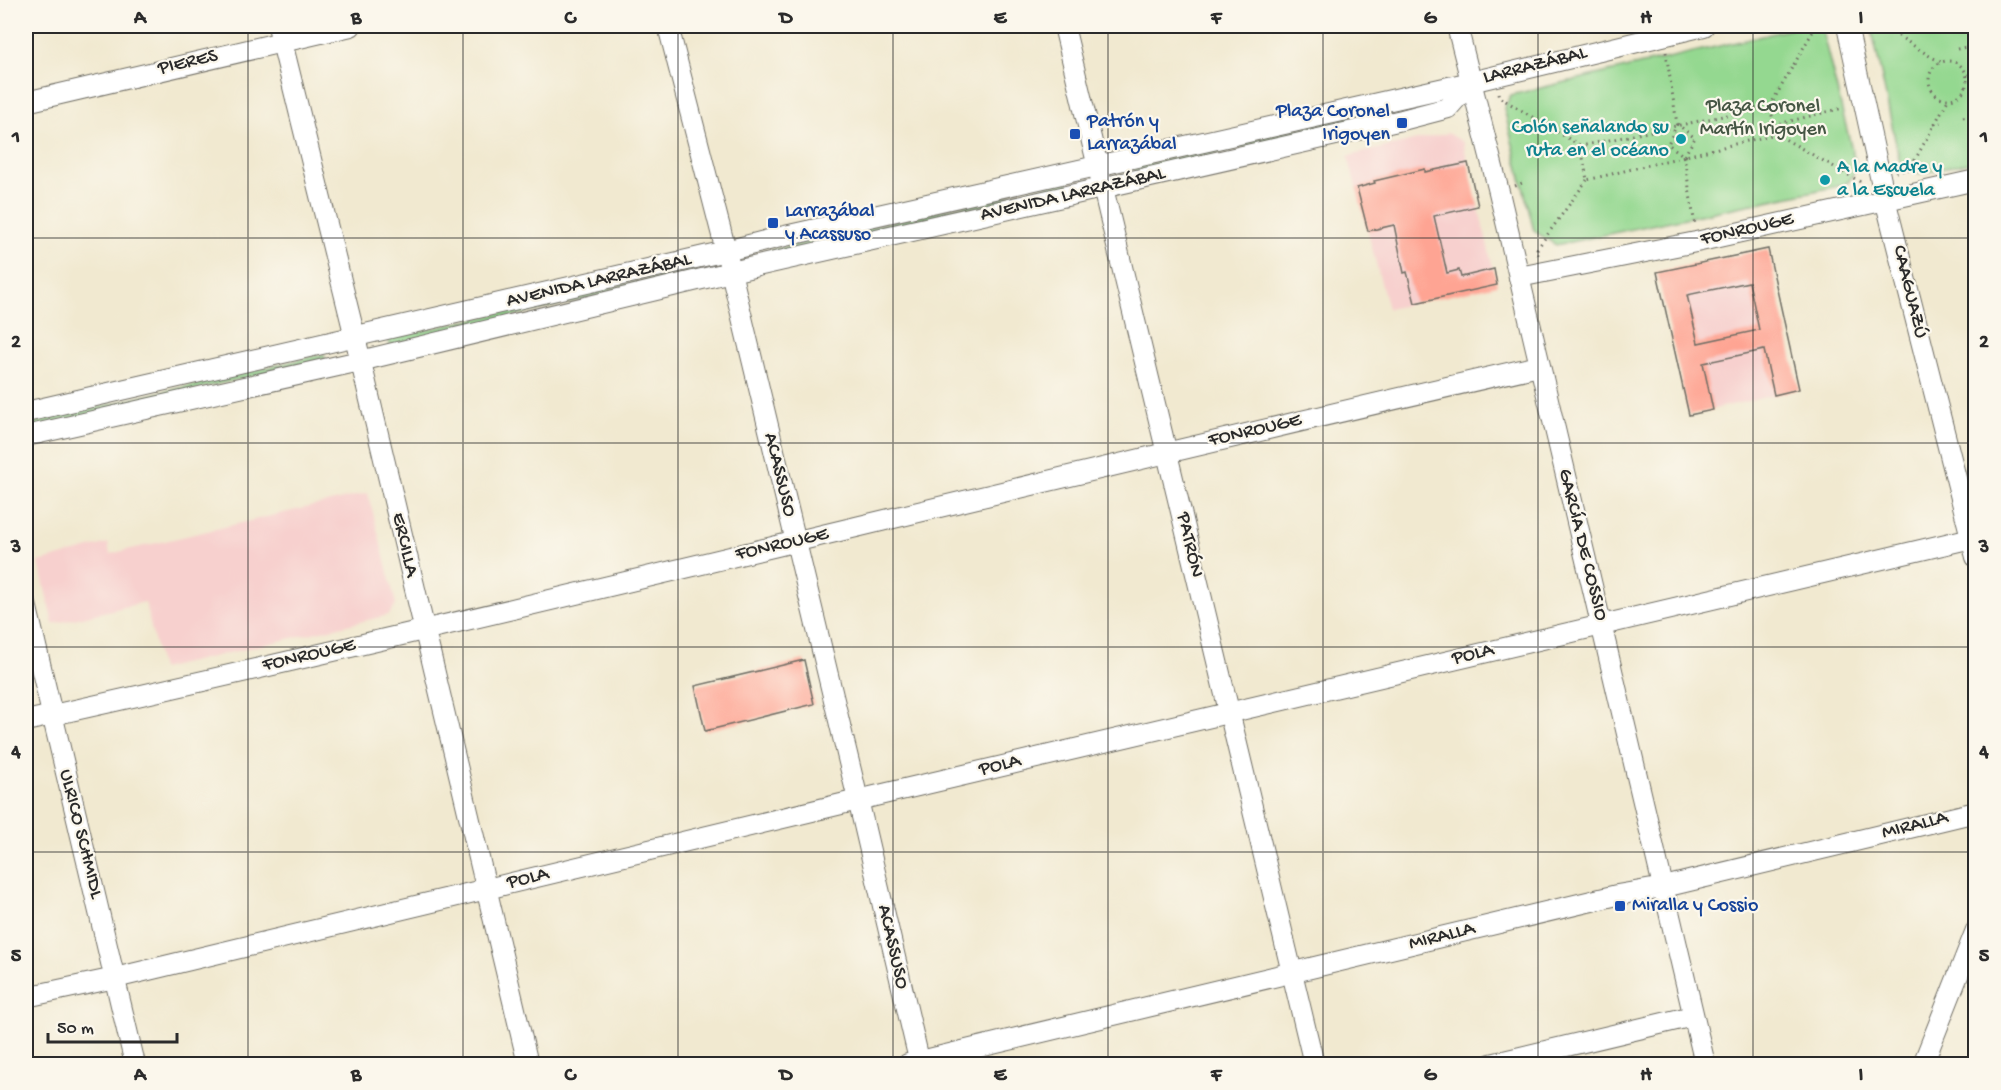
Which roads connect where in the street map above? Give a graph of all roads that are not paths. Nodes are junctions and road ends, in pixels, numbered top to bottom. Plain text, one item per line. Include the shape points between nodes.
1 (351, 26) edge
2 (668, 26) edge
3 (1064, 26) edge
4 (1457, 26) edge
5 (1704, 26) edge
6 (1847, 26) edge
7 (280, 33) edge
8 (1471, 82) junction
9 (26, 102) edge
10 (1098, 165) junction
11 (1976, 180) edge
12 (1103, 188) junction
13 (1886, 199) junction
14 (726, 251) junction
15 (730, 272) junction
16 (1519, 278) junction
17 (355, 337) junction
18 (360, 361) junction
19 (1539, 366) junction
20 (26, 412) edge
21 (26, 436) edge
22 (1167, 452) junction
23 (1973, 537) edge
24 (795, 542) junction
25 (1976, 557) edge
26 (26, 604) edge
27 (1602, 625) junction
28 (424, 629) junction
29 (1228, 712) junction
30 (52, 716) junction
31 (26, 721) edge
32 (858, 800) junction
33 (1976, 812) edge
34 (1664, 887) junction
35 (486, 889) junction
36 (1976, 930) edge
37 (1292, 974) junction
38 (115, 978) junction
39 (26, 997) edge
40 (1693, 1016) junction
41 (916, 1064) edge
42 (135, 1065) edge
43 (528, 1065) edge
44 (1314, 1065) edge
45 (1491, 1065) edge
46 (1705, 1065) edge
47 (1923, 1065) edge

1 - 7 street, PIERES
2 - 14 street, ACASSUSO
3 - 10 street, PATRÓN
4 - 8 street, GARCÍA DE COSSIO
5 - 8 street, LARRAZÁBAL
6 - 13 street, CAAGUAZÚ
7 - 9 street, PIERES
7 - 17 street, ERCILLA
8 - 10 street, AVENIDA LARRAZÁBAL
8 - 12 street, AVENIDA LARRAZÁBAL via 1448,108
8 - 16 street, GARCÍA DE COSSIO
10 - 12 street, PATRÓN
10 - 14 street, AVENIDA LARRAZÁBAL
11 - 13 street, FONROUGE
12 - 15 street, AVENIDA LARRAZÁBAL
12 - 22 street, PATRÓN
13 - 16 street, FONROUGE
13 - 23 street, CAAGUAZÚ
14 - 15 street, ACASSUSO
14 - 17 street, AVENIDA LARRAZÁBAL
15 - 18 street, AVENIDA LARRAZÁBAL
15 - 24 street, ACASSUSO
16 - 19 street, GARCÍA DE COSSIO
17 - 18 street, ERCILLA
17 - 20 street, AVENIDA LARRAZÁBAL
18 - 21 street, AVENIDA LARRAZÁBAL
18 - 28 street, ERCILLA
19 - 22 street, FONROUGE
19 - 27 street, GARCÍA DE COSSIO
22 - 24 street, FONROUGE
22 - 29 street, PATRÓN
23 - 25 street, CAAGUAZÚ
23 - 27 street, POLA
24 - 28 street, FONROUGE
24 - 32 street, ACASSUSO
26 - 30 street, ULRICO SCHMIDL
27 - 29 street, POLA
27 - 34 street, GARCÍA DE COSSIO
28 - 30 street, FONROUGE
28 - 35 street, ERCILLA
29 - 32 street, POLA
29 - 37 street, PATRÓN
30 - 31 street, FONROUGE
30 - 38 street, ULRICO SCHMIDL
32 - 35 street, POLA
32 - 41 street, ACASSUSO
33 - 34 street, MIRALLA
34 - 37 street, MIRALLA
34 - 40 street, GARCÍA DE COSSIO
35 - 38 street, POLA
35 - 43 street, ERCILLA
36 - 47 street
37 - 41 street, MIRALLA
37 - 44 street, PATRÓN
38 - 39 street, POLA
38 - 42 street, ULRICO SCHMIDL
40 - 45 street
40 - 46 street, GARCÍA DE COSSIO

